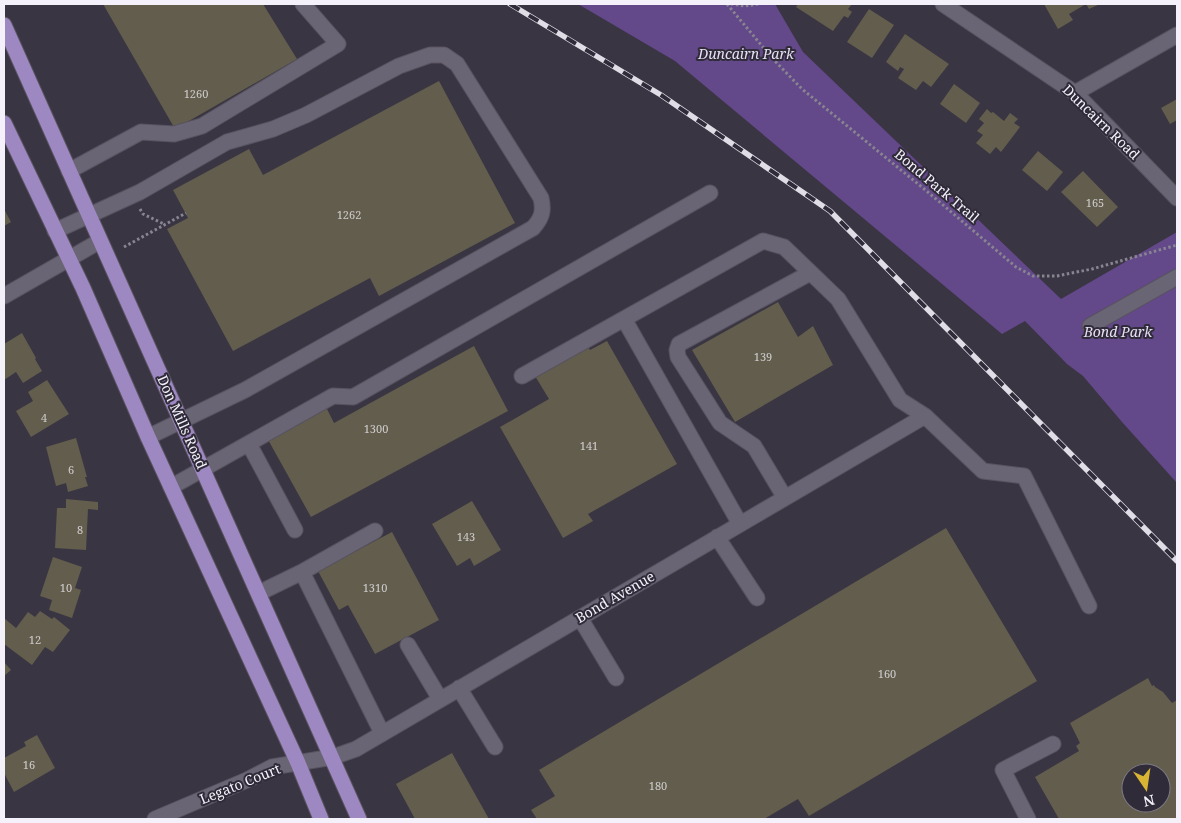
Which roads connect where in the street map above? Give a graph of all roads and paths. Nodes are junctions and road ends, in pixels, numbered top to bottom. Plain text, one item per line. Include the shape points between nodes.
1 (303, 4) edge
2 (727, 4) edge
3 (731, 4) edge
4 (759, 4) edge
5 (943, 4) edge
6 (4, 25) edge
7 (1177, 35) edge
8 (1075, 93) junction
9 (4, 123) edge
10 (69, 171) junction
11 (710, 193) dead end
12 (132, 196) junction
13 (1177, 198) edge
14 (186, 213) dead end
15 (89, 216) junction
16 (164, 225) junction
17 (56, 231) junction
18 (100, 241) junction
19 (1177, 245) edge
20 (124, 247) dead end
21 (69, 258) junction
22 (810, 272) junction
23 (1177, 277) edge
24 (4, 296) edge
25 (624, 319) junction
26 (1090, 326) dead end
27 (522, 376) dead end
28 (925, 416) junction
29 (182, 421) junction
30 (148, 437) junction
31 (249, 444) junction
32 (204, 470) junction
33 (171, 486) junction
34 (785, 498) junction
35 (740, 524) junction
36 (295, 530) dead end
37 (375, 531) dead end
38 (717, 537) junction
39 (302, 572) junction
40 (258, 593) junction
41 (757, 598) dead end
42 (1089, 606) dead end
43 (580, 618) junction
44 (408, 645) dead end
45 (616, 678) dead end
46 (459, 688) junction
47 (440, 699) junction
48 (382, 733) junction
49 (1053, 744) dead end
50 (495, 746) dead end
51 (332, 757) junction
52 (298, 762) junction
53 (155, 819) edge
54 (321, 819) edge
55 (360, 819) edge
56 (1028, 819) edge

1 - 10 street via 338,44 202,126 174,134 141,132
2 - 19 path, Bond Park Trail via 802,89 1025,273 1045,277 1070,274
3 - 4 path
5 - 8 street, Duncairn Road
6 - 10 main road, Don Mills Road
7 - 8 street
8 - 13 street, Duncairn Road
9 - 17 main road
10 - 15 main road, Don Mills Road
11 - 31 street via 353,397 333,396
12 - 15 street
12 - 16 path via 143,214
12 - 29 street via 227,142 273,129 306,115 399,66 430,55 444,55 457,64 541,198 541,220 533,228 246,390
14 - 16 path
15 - 17 street
15 - 18 main road, Don Mills Road
16 - 20 path
17 - 21 main road
18 - 21 street
18 - 29 main road, Don Mills Road
21 - 24 street
21 - 30 main road
22 - 25 street via 784,247 763,241
22 - 28 street via 838,299 900,400
22 - 34 street via 679,344 677,350 678,357 720,424 754,446
23 - 26 street
25 - 27 street
25 - 35 street
28 - 34 street, Bond Avenue
28 - 42 street via 982,471 1024,476
29 - 30 street
29 - 32 main road, Don Mills Road
30 - 33 main road
31 - 32 street
31 - 36 street
32 - 33 street
32 - 40 main road, Don Mills Road
33 - 52 main road
34 - 35 street, Bond Avenue
35 - 38 street, Bond Avenue
37 - 39 street
38 - 41 street
38 - 43 street, Bond Avenue
39 - 40 street
39 - 48 street
40 - 51 main road, Don Mills Road
43 - 45 street
43 - 46 street, Bond Avenue
44 - 47 street
46 - 47 street, Bond Avenue
46 - 50 street
47 - 48 street, Bond Avenue
48 - 51 street, Bond Avenue
49 - 56 street via 1003,770
51 - 52 street, Bond Avenue
51 - 55 main road, Don Mills Road
52 - 53 street, Legato Court via 272,767
52 - 54 main road

